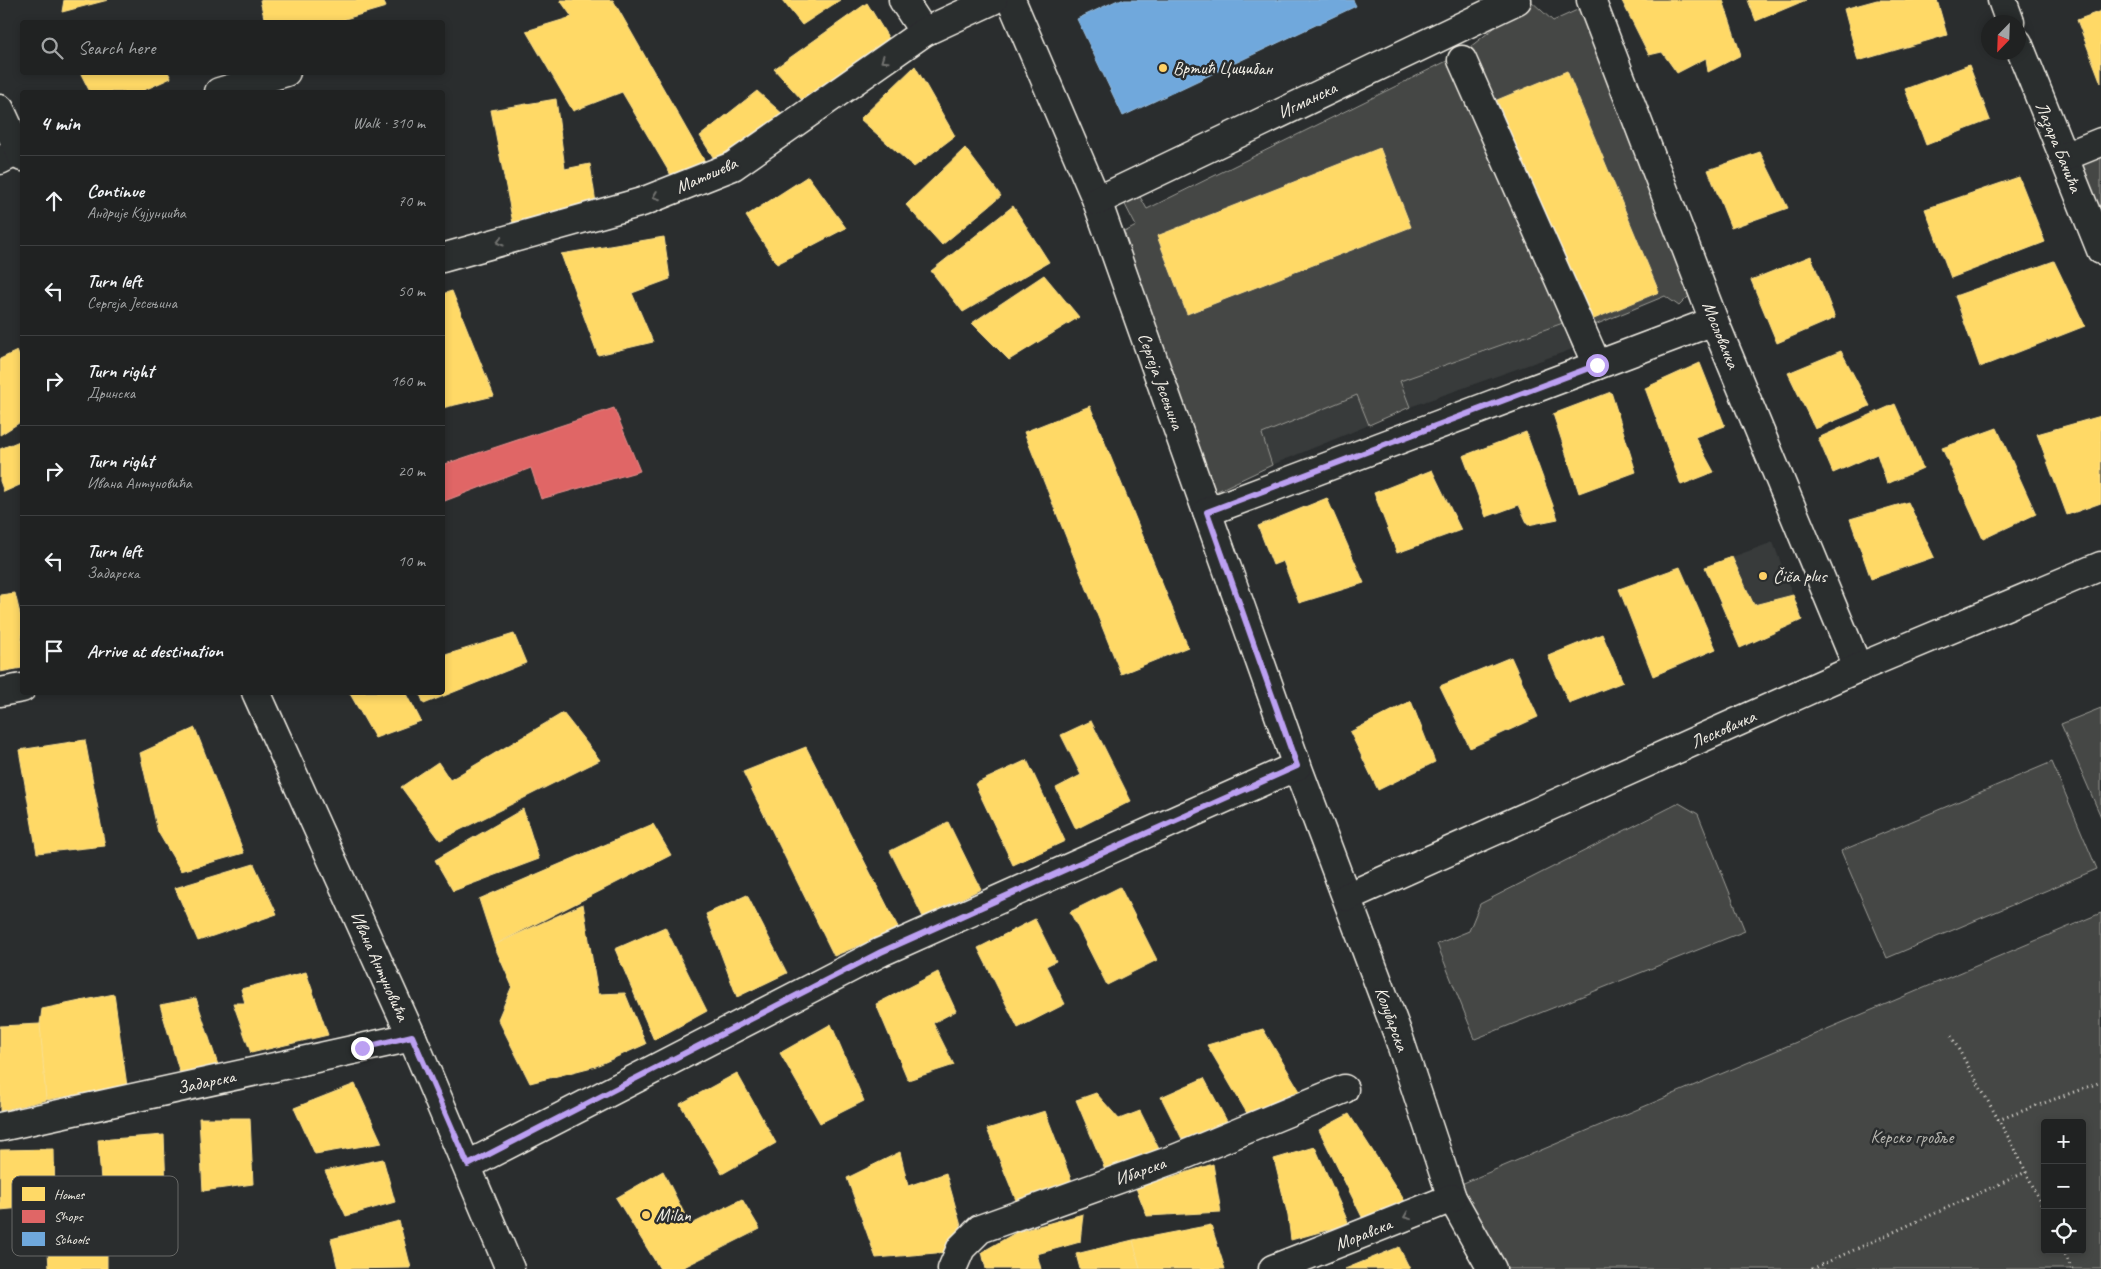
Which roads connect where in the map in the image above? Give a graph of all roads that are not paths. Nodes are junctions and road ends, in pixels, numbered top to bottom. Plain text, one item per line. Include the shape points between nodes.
1 (903, 0) edge
2 (993, 0) edge
3 (1011, 0) edge
4 (1517, 0) edge
5 (1591, 0) edge
6 (2002, 0) edge
7 (2007, 15) edge
8 (924, 32) junction
9 (1462, 60) dead end
10 (2025, 60) edge
11 (276, 75) edge
12 (226, 90) edge
13 (0, 110) edge
14 (2101, 142) edge
15 (16, 154) edge
16 (2064, 157) junction
17 (1097, 201) junction
18 (2101, 250) edge
19 (445, 257) edge
20 (1714, 320) junction
21 (1597, 365) junction
22 (1207, 512) junction
23 (2101, 566) edge
24 (1858, 668) junction
25 (20, 688) edge
26 (0, 692) edge
27 (257, 695) edge
28 (1297, 766) junction
29 (1347, 897) junction
30 (412, 1036) junction
31 (1344, 1089) dead end
32 (0, 1127) edge
33 (468, 1165) junction
34 (1452, 1198) junction
35 (510, 1269) edge
36 (952, 1269) edge
37 (1273, 1269) edge
38 (1492, 1269) edge

1 - 8 street
2 - 8 street, Матошева
3 - 17 street, Сергеја Јесењина
4 - 17 street, Игманска
5 - 20 street, Мословачка
6 - 7 street
8 -> 19 street, Матошева via 733,166 642,202
9 - 21 street
10 - 16 street, Лазара Бачића
11 - 12 street
13 - 15 street
14 - 16 street
16 - 18 street, Лазара Бачића
17 - 22 street, Сергеја Јесењина
20 - 21 street
20 - 24 street, Мословачка
21 - 22 street
22 - 28 street, Сергеја Јесењина
23 - 24 street, Лесковачка
24 - 29 street, Лесковачка
25 - 26 street
27 - 30 street, Ивана Антуновића
28 - 29 street, Колубарска
28 - 33 street via 881,952
29 - 34 street, Колубарска via 1397,1032
30 - 32 street, Задарска
30 - 33 street, Ивана Антуновића
31 - 36 street, Ибарска via 1177,1158 980,1229 961,1248
33 - 35 street, Ивана Антуновића
34 -> 37 street, Моравска
34 - 38 street, Колубарска

